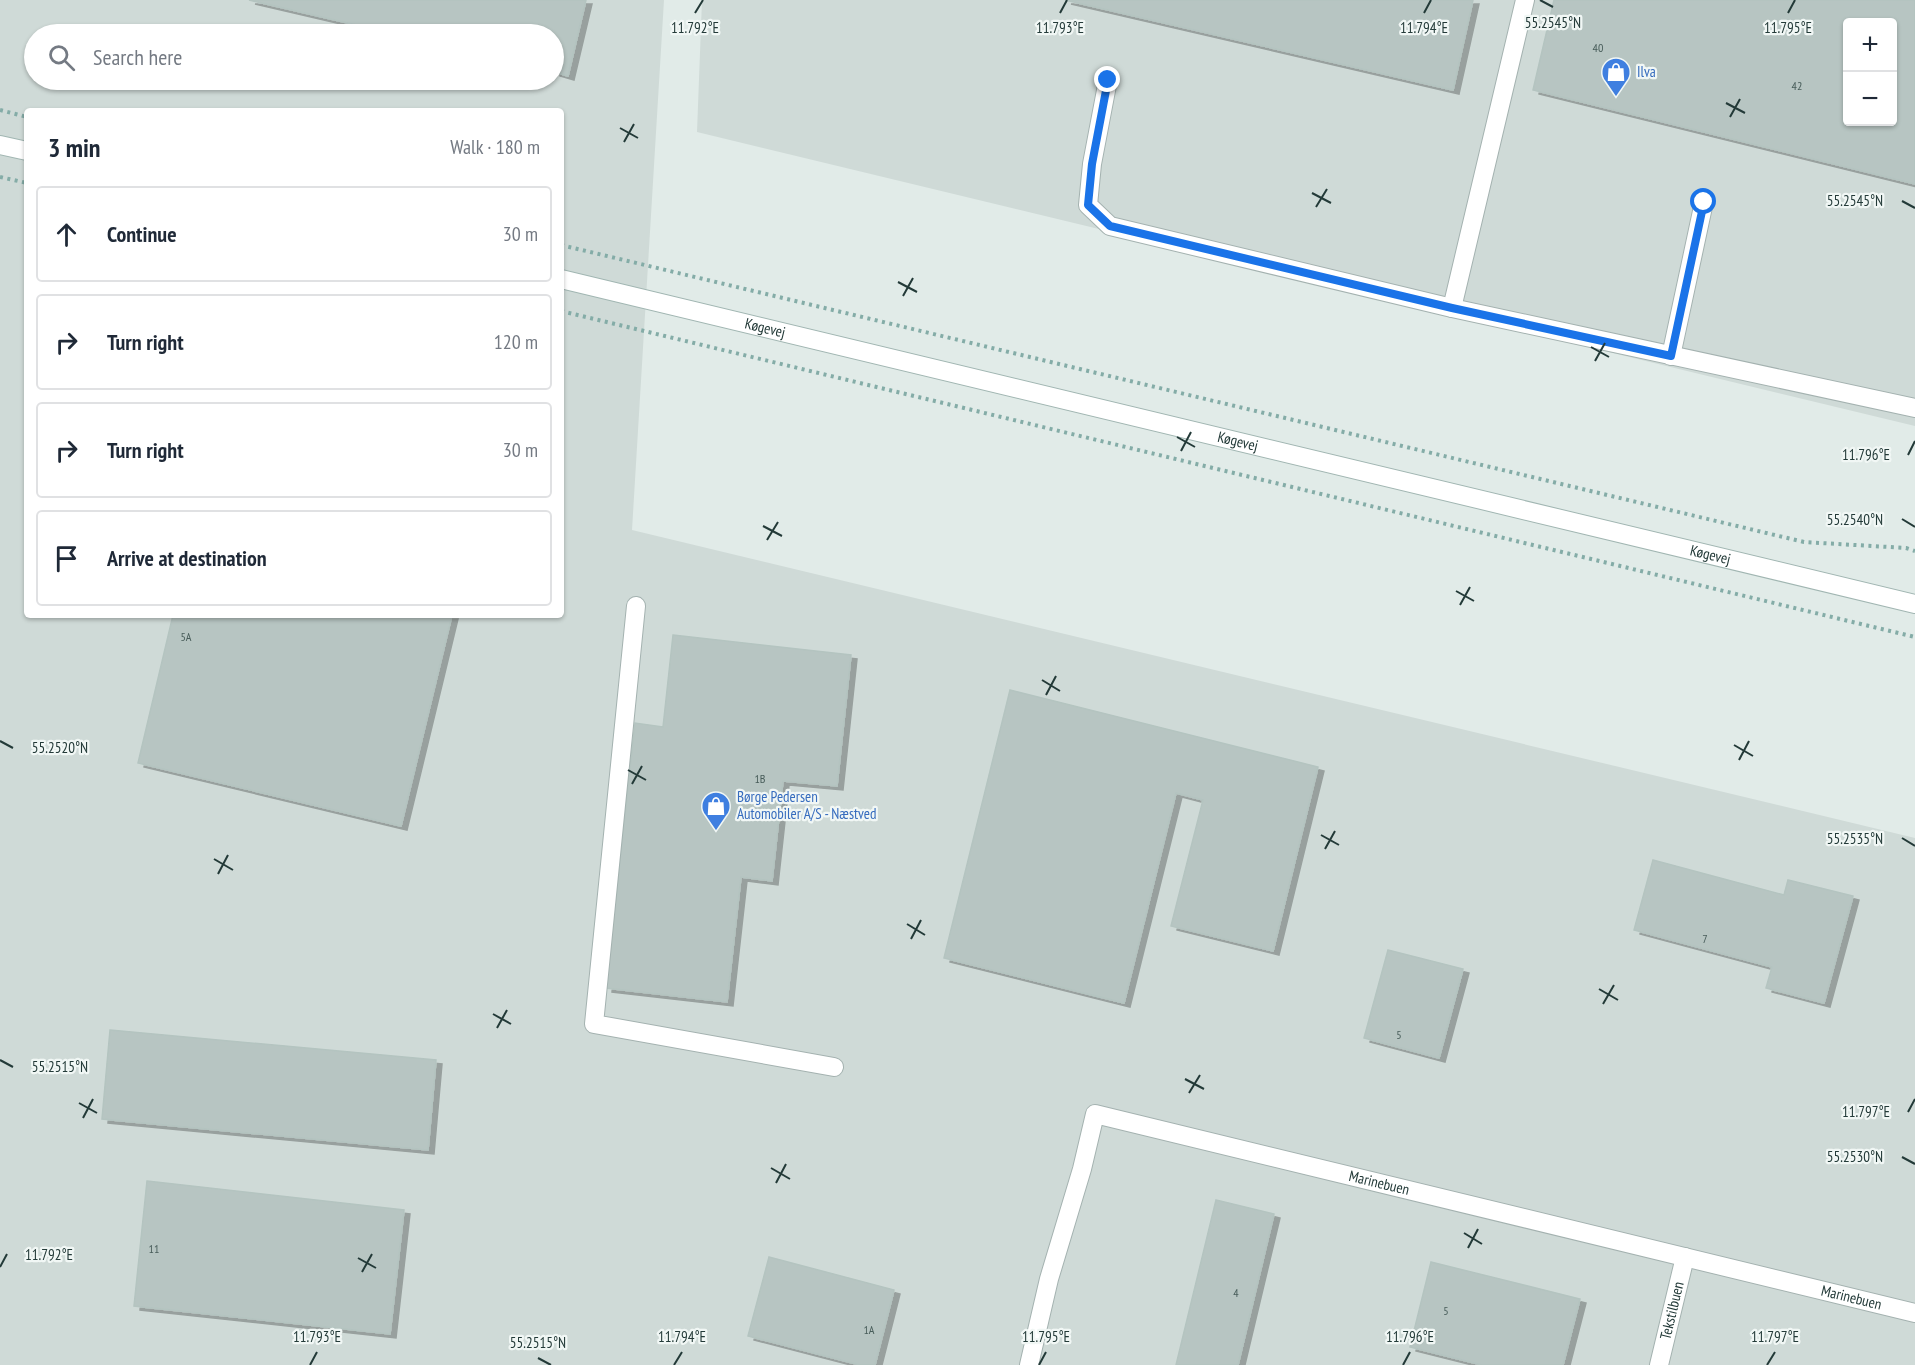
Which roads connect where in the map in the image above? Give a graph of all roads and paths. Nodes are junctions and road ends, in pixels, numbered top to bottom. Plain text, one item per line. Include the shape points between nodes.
1 (1524, 0) edge
2 (1108, 80) dead end
3 (0, 110) edge
4 (24, 116) edge
5 (0, 144) edge
6 (24, 150) edge
7 (0, 177) edge
8 (24, 182) edge
9 (1704, 202) dead end
10 (564, 245) edge
11 (564, 280) edge
12 (1452, 308) junction
13 (564, 312) edge
14 (1671, 356) junction
15 (1915, 408) edge
16 (1915, 550) edge
17 (1915, 603) edge
18 (636, 606) dead end
19 (1915, 637) edge
20 (834, 1067) dead end
21 (1685, 1257) junction
22 (1915, 1313) edge
23 (1029, 1365) edge
24 (1659, 1365) edge

1 - 12 street
2 - 12 street via 1088,205 1110,226
3 - 4 path
5 - 6 street
7 - 8 path
9 - 14 street
10 - 16 path via 1804,542
11 - 17 street, Køgevej
12 - 14 street
13 - 19 path
14 - 15 street
18 - 20 street via 594,1024
21 - 22 street, Marinebuen
21 - 23 street, Marinebuen via 1095,1114
21 - 24 street, Tekstilbuen

